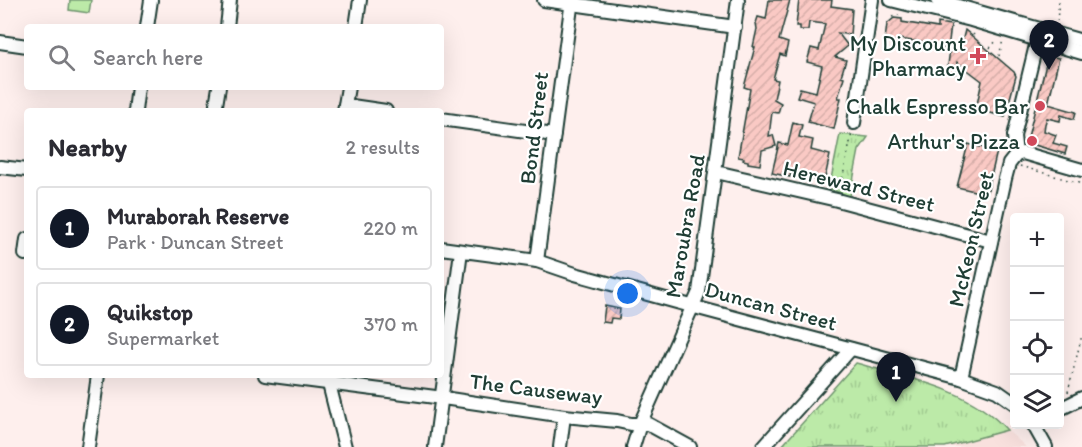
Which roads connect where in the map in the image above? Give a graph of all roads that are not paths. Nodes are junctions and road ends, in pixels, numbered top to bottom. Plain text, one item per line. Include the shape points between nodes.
1 (151, 0) edge
2 (230, 0) edge
3 (360, 0) edge
4 (544, 0) edge
5 (738, 0) edge
6 (872, 0) edge
7 (891, 0) edge
8 (937, 0) edge
9 (571, 2) edge
10 (147, 24) edge
11 (227, 24) edge
12 (356, 24) edge
13 (735, 27) junction
14 (1037, 40) junction
15 (1082, 41) edge
16 (0, 42) edge
17 (24, 46) edge
18 (1082, 53) edge
19 (138, 90) edge
20 (218, 90) edge
21 (348, 90) edge
22 (135, 108) edge
23 (216, 108) edge
24 (345, 108) edge
25 (444, 119) edge
26 (854, 123) road end
27 (554, 135) junction
28 (1016, 155) junction
29 (0, 167) edge
30 (24, 170) edge
31 (1082, 170) edge
32 (716, 172) junction
33 (991, 241) junction
34 (444, 248) edge
35 (461, 251) junction
36 (537, 261) junction
37 (693, 307) junction
38 (850, 349) junction
39 (98, 378) edge
40 (286, 378) edge
41 (961, 378) junction
42 (329, 384) junction
43 (1082, 396) edge
44 (442, 398) junction
45 (1010, 400) edge
46 (1064, 406) edge
47 (564, 416) junction
48 (640, 424) junction
49 (1036, 429) edge
50 (88, 447) edge
51 (345, 447) edge
52 (435, 447) edge
53 (560, 447) edge
54 (633, 447) edge
55 (690, 447) edge
56 (763, 447) edge
57 (1046, 447) edge

1 - 10 street
2 - 11 street
3 - 12 street
4 - 9 street
5 - 13 street, Maroubra Road
6 - 26 street
7 - 14 street
8 - 15 street
9 - 13 street
9 - 27 street, Bond Street
13 - 32 street, Maroubra Road
14 - 18 street
14 - 28 street, McKeon Street via 1014,136
16 - 17 street
19 - 22 street
20 - 23 street
21 - 24 street
25 - 27 street
27 - 36 street, Bond Street
28 - 31 street via 1023,153
28 - 33 street, McKeon Street via 1009,164
29 - 30 street
32 - 33 street, Hereward Street
32 - 37 street, Maroubra Road via 699,292
33 - 41 street, McKeon Street
34 - 35 street, Duncan Street
35 - 36 street, Duncan Street
35 - 44 street
36 - 37 street, Duncan Street
37 - 38 street, Duncan Street
37 - 48 street, Maroubra Road
38 - 41 street, Duncan Street
38 - 56 street
39 - 50 street
40 - 42 street, The Causeway
41 - 45 street, Duncan Street
42 - 44 street, The Causeway
42 - 51 street
43 - 46 street
44 - 47 street, The Causeway
44 - 52 street
47 - 48 street, The Causeway
47 - 53 street
48 - 54 street, Maroubra Road
48 - 55 street, The Causeway via 648,424
49 - 57 street

